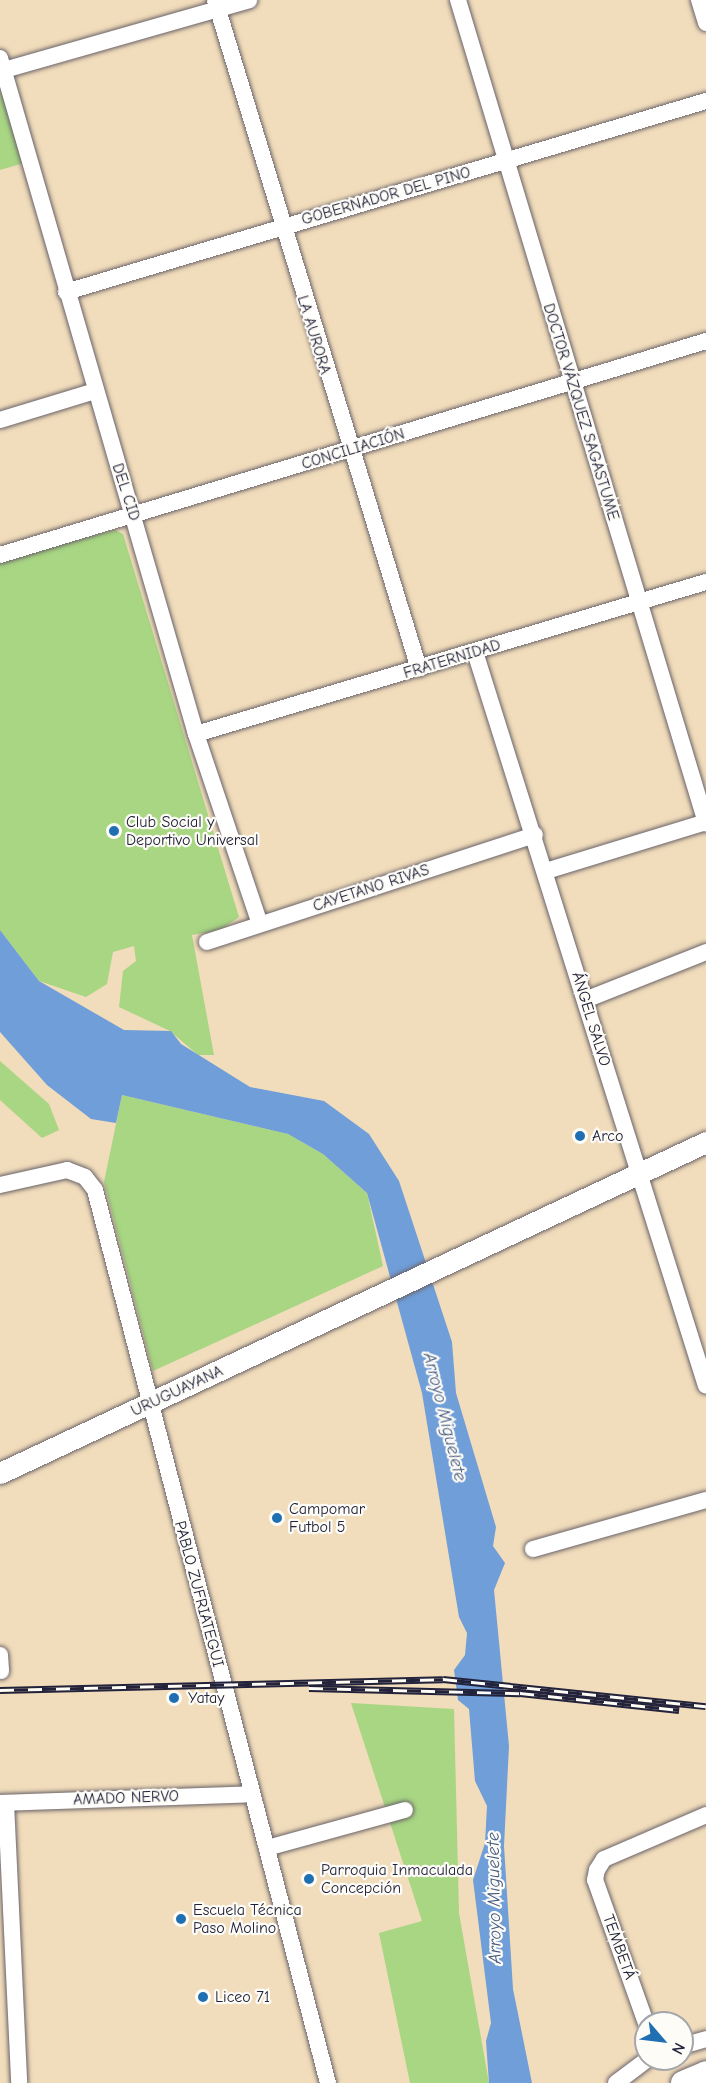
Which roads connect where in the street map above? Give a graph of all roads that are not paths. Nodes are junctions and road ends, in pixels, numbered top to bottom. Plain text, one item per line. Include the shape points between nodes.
1 (249, 0) edge
2 (458, 0) edge
3 (699, 0) edge
4 (217, 5) edge
5 (706, 23) edge
6 (2, 64) edge
7 (706, 101) edge
8 (505, 160) junction
9 (281, 226) junction
10 (66, 292) junction
11 (706, 342) edge
12 (572, 382) junction
13 (95, 391) junction
14 (0, 420) edge
15 (350, 451) junction
16 (133, 515) junction
17 (0, 555) edge
18 (706, 582) edge
19 (638, 604) junction
20 (475, 652) junction
21 (419, 669) junction
22 (196, 734) junction
23 (706, 822) edge
24 (535, 835) junction
25 (546, 871) junction
26 (260, 924) junction
27 (207, 942) dead end
28 (706, 952) edge
29 (585, 1000) junction
30 (706, 1142) edge
31 (640, 1173) junction
32 (0, 1185) edge
33 (706, 1386) edge
34 (149, 1404) junction
35 (0, 1473) edge
36 (706, 1500) edge
37 (532, 1549) dead end
38 (252, 1794) junction
39 (3, 1803) edge
40 (405, 1810) dead end
41 (706, 1815) edge
42 (267, 1848) junction
43 (6, 1913) edge
44 (642, 2011) edge
45 (8, 2021) edge
46 (634, 2070) edge
47 (706, 2073) edge
48 (19, 2083) edge
49 (328, 2083) edge
50 (616, 2083) edge
51 (683, 2083) edge

1 - 4 street
2 - 8 street, DOCTOR VÁZQUEZ SAGASTUME
3 - 5 street
4 - 6 street
4 - 9 street, LA AURORA
6 - 10 street, DEL CID
7 - 8 street, GOBERNADOR DEL PINO
8 - 9 street, GOBERNADOR DEL PINO
8 - 12 street, DOCTOR VÁZQUEZ SAGASTUME
9 - 10 street, GOBERNADOR DEL PINO
9 - 15 street, LA AURORA
10 - 13 street, DEL CID
11 - 12 street, CONCILIACIÓN
12 - 15 street, CONCILIACIÓN
12 - 19 street, DOCTOR VÁZQUEZ SAGASTUME
13 - 14 street
13 - 16 street, DEL CID
15 - 16 street, CONCILIACIÓN
15 - 21 street, LA AURORA
16 - 17 street, CONCILIACIÓN
16 - 22 street, DEL CID
18 - 19 street, FRATERNIDAD
19 - 20 street, FRATERNIDAD
19 - 23 street, DOCTOR VÁZQUEZ SAGASTUME
20 - 21 street, FRATERNIDAD
20 - 24 street, ÁNGEL SALVO
21 - 22 street, FRATERNIDAD
22 - 26 street, DEL CID
23 - 25 street
24 - 25 street, ÁNGEL SALVO
24 - 26 street, CAYETANO RIVAS
25 - 29 street, ÁNGEL SALVO
26 - 27 street, CAYETANO RIVAS
28 - 29 street
29 - 31 street, ÁNGEL SALVO
30 - 31 street, URUGUAYANA
31 - 33 street, ÁNGEL SALVO
31 - 34 street, URUGUAYANA
32 - 34 street, PABLO ZUFRIATEGUI via 55,1170 85,1177 98,1200
34 - 35 street, URUGUAYANA
34 - 38 street, PABLO ZUFRIATEGUI
36 - 37 street
38 - 39 street, AMADO NERVO
38 - 42 street, PABLO ZUFRIATEGUI
39 - 43 street
40 - 42 street
41 - 44 street, TEMBETÁ via 604,1859 597,1870 595,1880
42 - 49 street, PABLO ZUFRIATEGUI
43 - 45 street
45 - 48 street
46 - 50 street
47 - 51 main road

